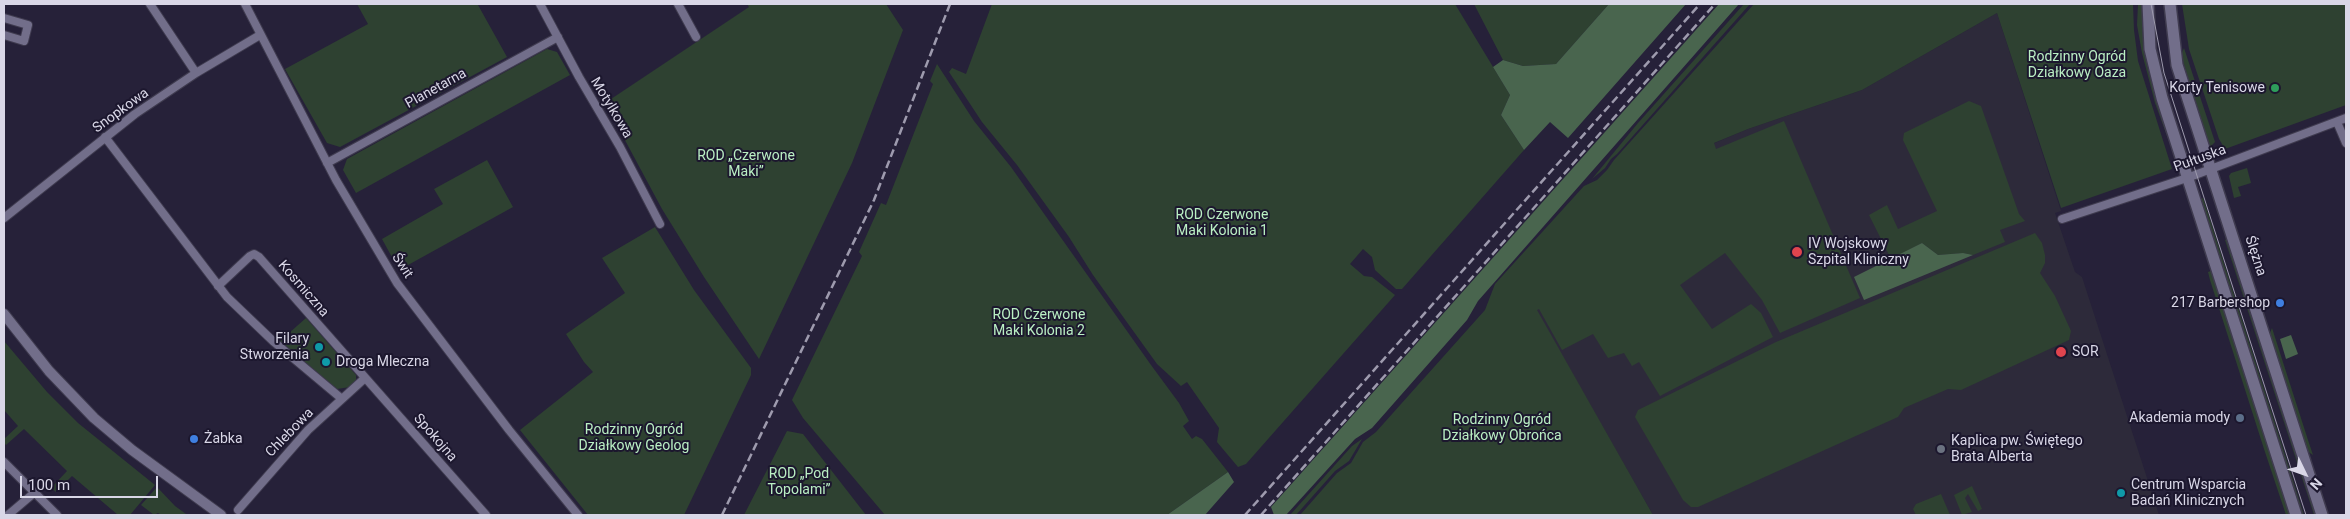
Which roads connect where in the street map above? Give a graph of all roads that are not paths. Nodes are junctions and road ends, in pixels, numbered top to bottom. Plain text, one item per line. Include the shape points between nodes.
1 (150, 4) edge
2 (245, 4) edge
3 (540, 4) edge
4 (678, 4) edge
5 (2148, 4) edge
6 (2170, 4) edge
7 (4, 18) edge
8 (4, 35) edge
9 (260, 35) junction
10 (558, 37) junction
11 (696, 37) dead end
12 (196, 73) junction
13 (2346, 118) edge
14 (2337, 122) junction
15 (105, 136) junction
16 (2346, 143) edge
17 (327, 163) junction
18 (2211, 168) junction
19 (2187, 178) junction
20 (4, 218) edge
21 (2062, 218) dead end
22 (660, 224) dead end
23 (218, 286) junction
24 (4, 314) edge
25 (365, 378) junction
26 (342, 399) junction
27 (4, 462) edge
28 (34, 493) junction
29 (238, 510) dead end
30 (8, 515) edge
31 (57, 515) edge
32 (221, 515) edge
33 (486, 515) edge
34 (578, 515) edge
35 (2296, 515) edge
36 (2322, 515) edge

1 - 12 street
2 - 9 street, Świt
3 - 10 street, Motylkowa
4 - 11 street
5 - 19 main road via 2148,34 2154,71
6 - 18 main road, Ślężna via 2177,65
7 - 8 street via 28,25 24,41
9 - 12 street, Snopkowa
9 - 17 street, Świt
10 - 17 street, Planetarna
10 - 22 street, Motylkowa
12 - 15 street, Snopkowa
13 - 14 street, Pułtuska
14 - 16 street
14 - 18 street, Pułtuska
15 - 20 street, Snopkowa
15 - 23 street
17 - 34 street, Świt via 397,283
18 - 19 street, Pułtuska
18 - 36 main road, Ślężna
19 - 21 street, Pułtuska
19 - 35 main road
23 - 25 street, Kosmiczna via 250,256 259,257
23 - 26 street via 274,342
24 - 32 street via 49,371 94,418
25 - 26 street, Chlebowa
25 - 33 street, Spokojna
26 - 29 street, Chlebowa via 308,430
27 - 28 street
28 - 30 street
28 - 31 street

